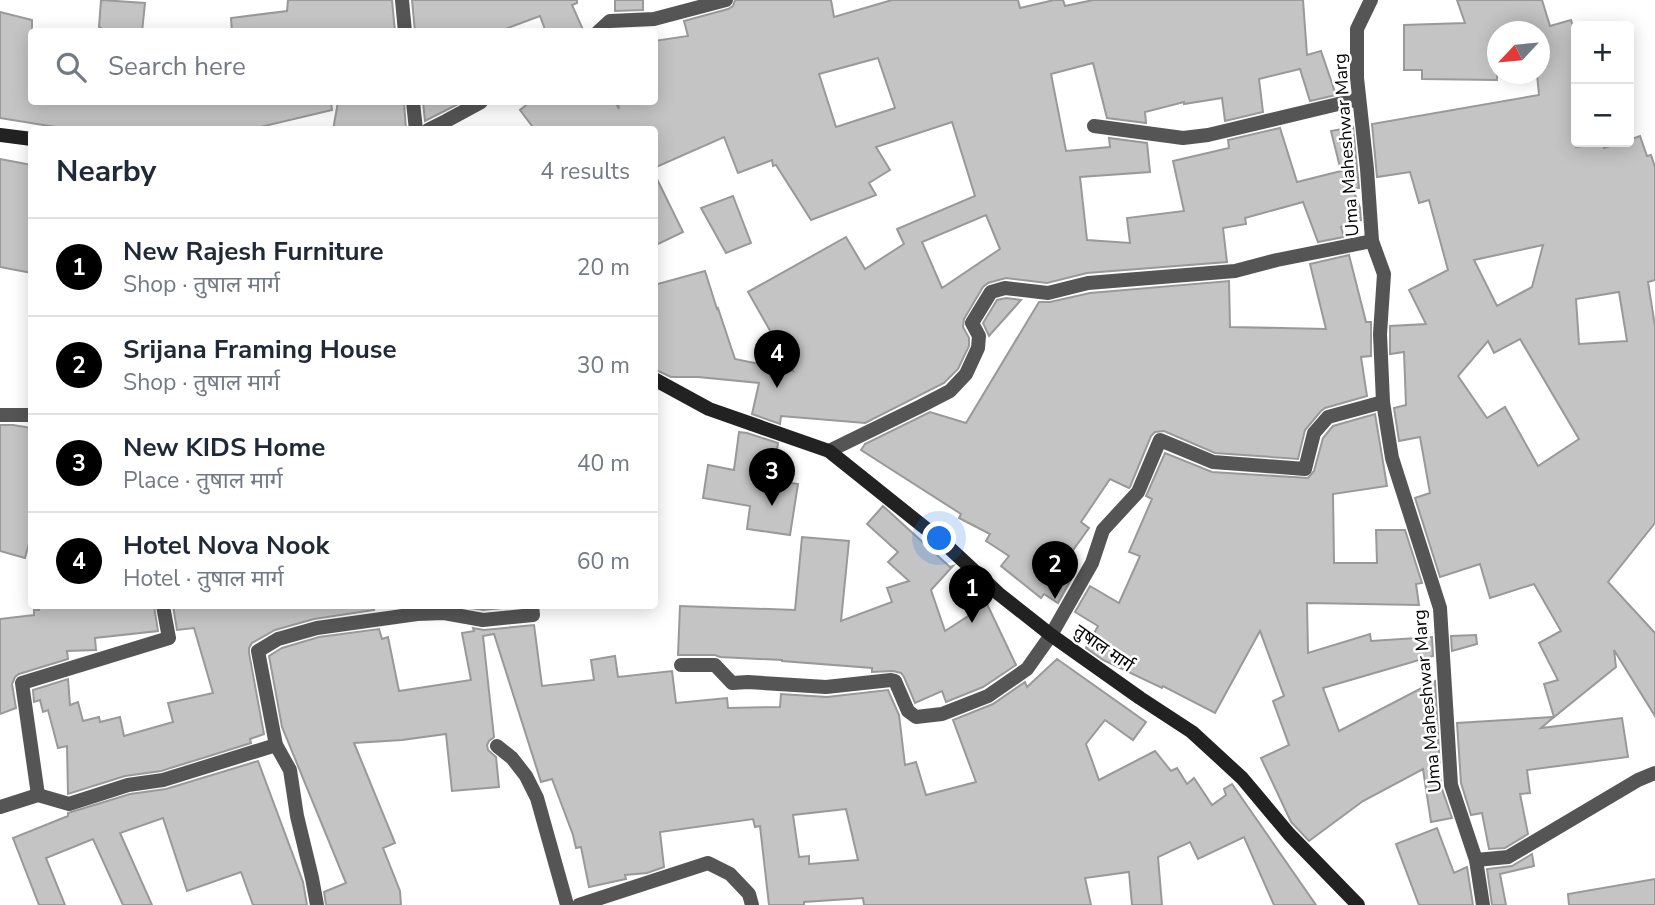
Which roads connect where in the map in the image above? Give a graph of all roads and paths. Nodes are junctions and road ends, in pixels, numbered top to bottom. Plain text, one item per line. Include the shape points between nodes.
1 (402, 0) edge
2 (726, 0) edge
3 (1371, 0) edge
4 (405, 28) edge
5 (602, 28) edge
6 (1359, 99) junction
7 (413, 105) edge
8 (475, 105) edge
9 (416, 126) edge
10 (436, 126) edge
11 (1094, 126) dead end
12 (0, 135) edge
13 (28, 138) edge
14 (1372, 241) junction
15 (658, 381) edge
16 (1383, 402) junction
17 (0, 415) edge
18 (28, 415) edge
19 (829, 451) junction
20 (164, 609) edge
21 (532, 609) edge
22 (1051, 635) junction
23 (681, 665) dead end
24 (276, 745) junction
25 (497, 746) dead end
26 (1655, 774) edge
27 (38, 795) junction
28 (0, 807) edge
29 (1476, 860) junction
30 (317, 905) edge
31 (567, 905) edge
32 (579, 905) edge
33 (752, 905) edge
34 (1358, 905) edge
35 (1483, 905) edge

1 - 4 street
2 - 5 street via 654,19 610,21
3 - 6 street, Uma Maheshwar Marg via 1357,29
6 - 11 street via 1183,138
6 - 14 street, Uma Maheshwar Marg
7 - 9 street
8 - 10 street
12 - 13 street
14 - 16 street, Uma Maheshwar Marg via 1384,274 1380,334
14 - 19 street via 1235,271 1088,284 1048,293 1005,288 991,292 972,323 979,336 978,348 966,374 950,391
15 - 19 street, तुषाल मार्ग via 709,409
16 - 22 street via 1328,416 1314,433 1305,470 1213,462 1160,440 1138,492 1103,530 1092,563
16 - 29 street, Uma Maheshwar Marg via 1392,458 1440,608 1451,785
17 - 18 street
19 - 22 street, तुषाल मार्ग
20 - 27 street via 169,638 22,683
21 - 24 street via 533,615 482,620 417,614 317,628 278,639 258,651
22 - 23 street via 1027,669 988,696 942,714 916,717 891,680 826,687 732,683 715,664
22 - 34 street, तुषाल मार्ग via 1192,732 1242,778
24 - 27 street via 69,804
24 - 30 street via 290,770
25 - 31 street via 526,776 537,798
26 - 29 street via 1508,857
27 - 28 street
29 - 35 street, Uma Maheshwar Marg
32 - 33 street via 708,863 730,874 749,894

